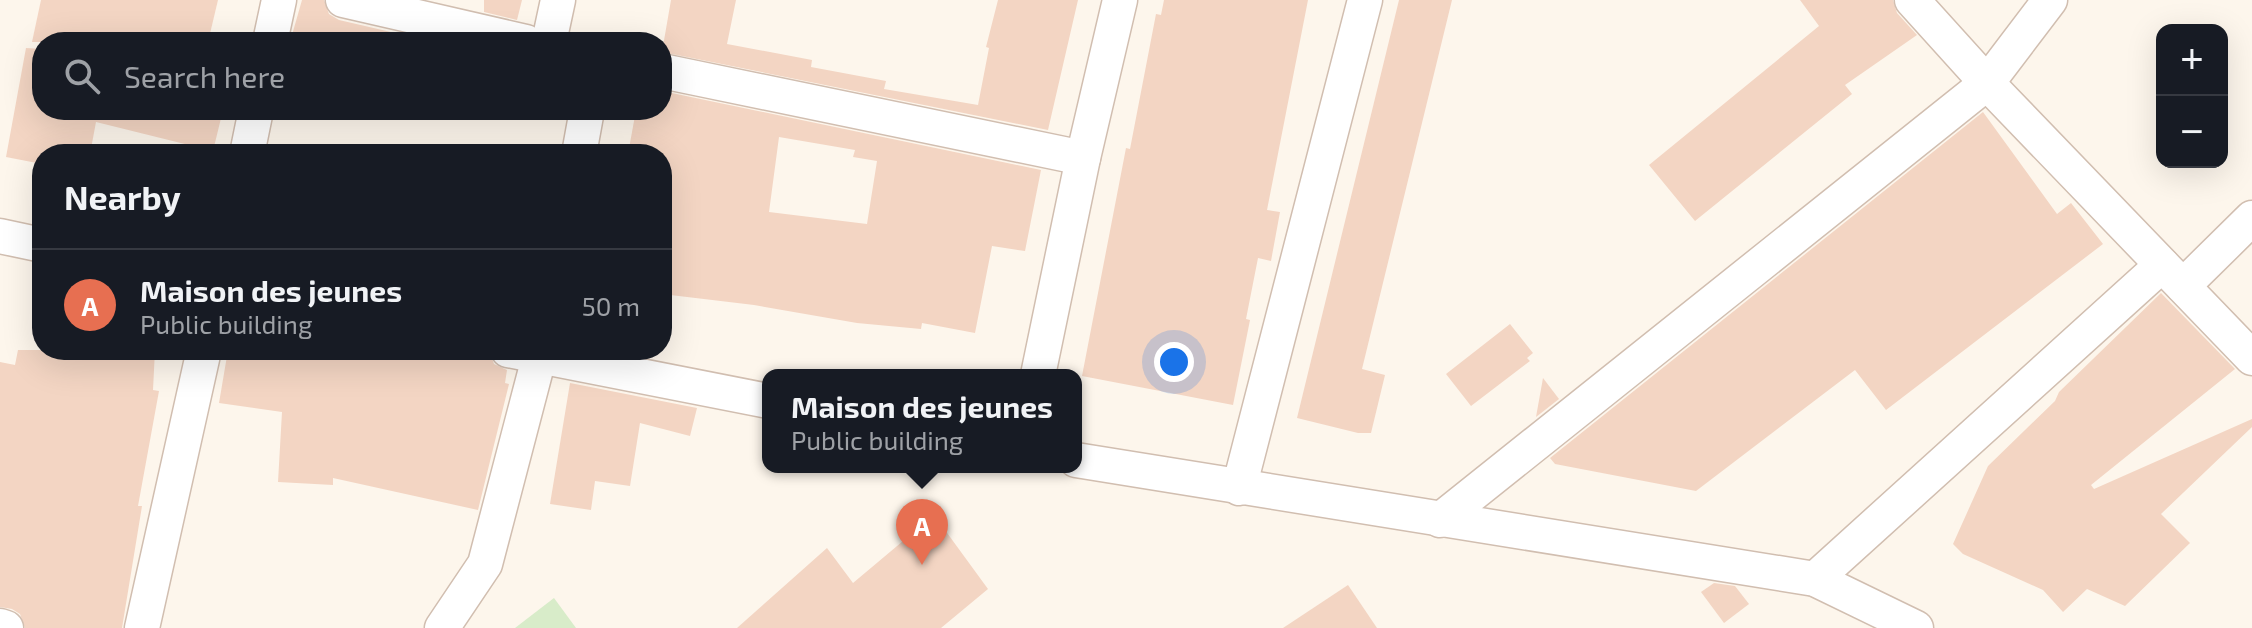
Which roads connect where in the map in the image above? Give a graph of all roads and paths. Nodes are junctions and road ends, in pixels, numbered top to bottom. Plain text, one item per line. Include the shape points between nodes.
1 (279, 0) edge
2 (343, 0) edge
3 (558, 0) edge
4 (1120, 0) edge
5 (1365, 0) edge
6 (1912, 0) edge
7 (2050, 0) edge
8 (272, 32) edge
9 (482, 32) edge
10 (551, 32) edge
11 (672, 73) edge
12 (1987, 83) junction
13 (254, 120) edge
14 (585, 120) edge
15 (249, 144) edge
16 (581, 144) edge
17 (1083, 158) junction
18 (2252, 218) edge
19 (0, 236) edge
20 (32, 243) edge
21 (2172, 275) junction
22 (2252, 358) edge
23 (202, 360) edge
24 (528, 360) edge
25 (569, 360) edge
26 (1039, 369) edge
27 (762, 400) edge
28 (1082, 461) edge
29 (1239, 488) junction
30 (1440, 520) junction
31 (1815, 579) junction
32 (0, 626) edge
33 (6, 628) edge
34 (142, 628) edge
35 (442, 628) edge
36 (1916, 628) edge

1 - 8 street
2 - 9 street
3 - 10 street
4 - 17 street
5 - 29 street
6 - 12 street
7 - 12 street
11 - 17 street
12 - 21 street
12 - 30 street
13 - 15 street
14 - 16 street
17 - 26 street
18 - 21 street
19 - 20 street
21 - 22 street
21 - 31 street
23 - 34 street
24 - 35 street via 485,564
25 - 27 street
28 - 29 street
29 - 30 street
30 - 31 street
31 - 36 street
32 - 33 street

